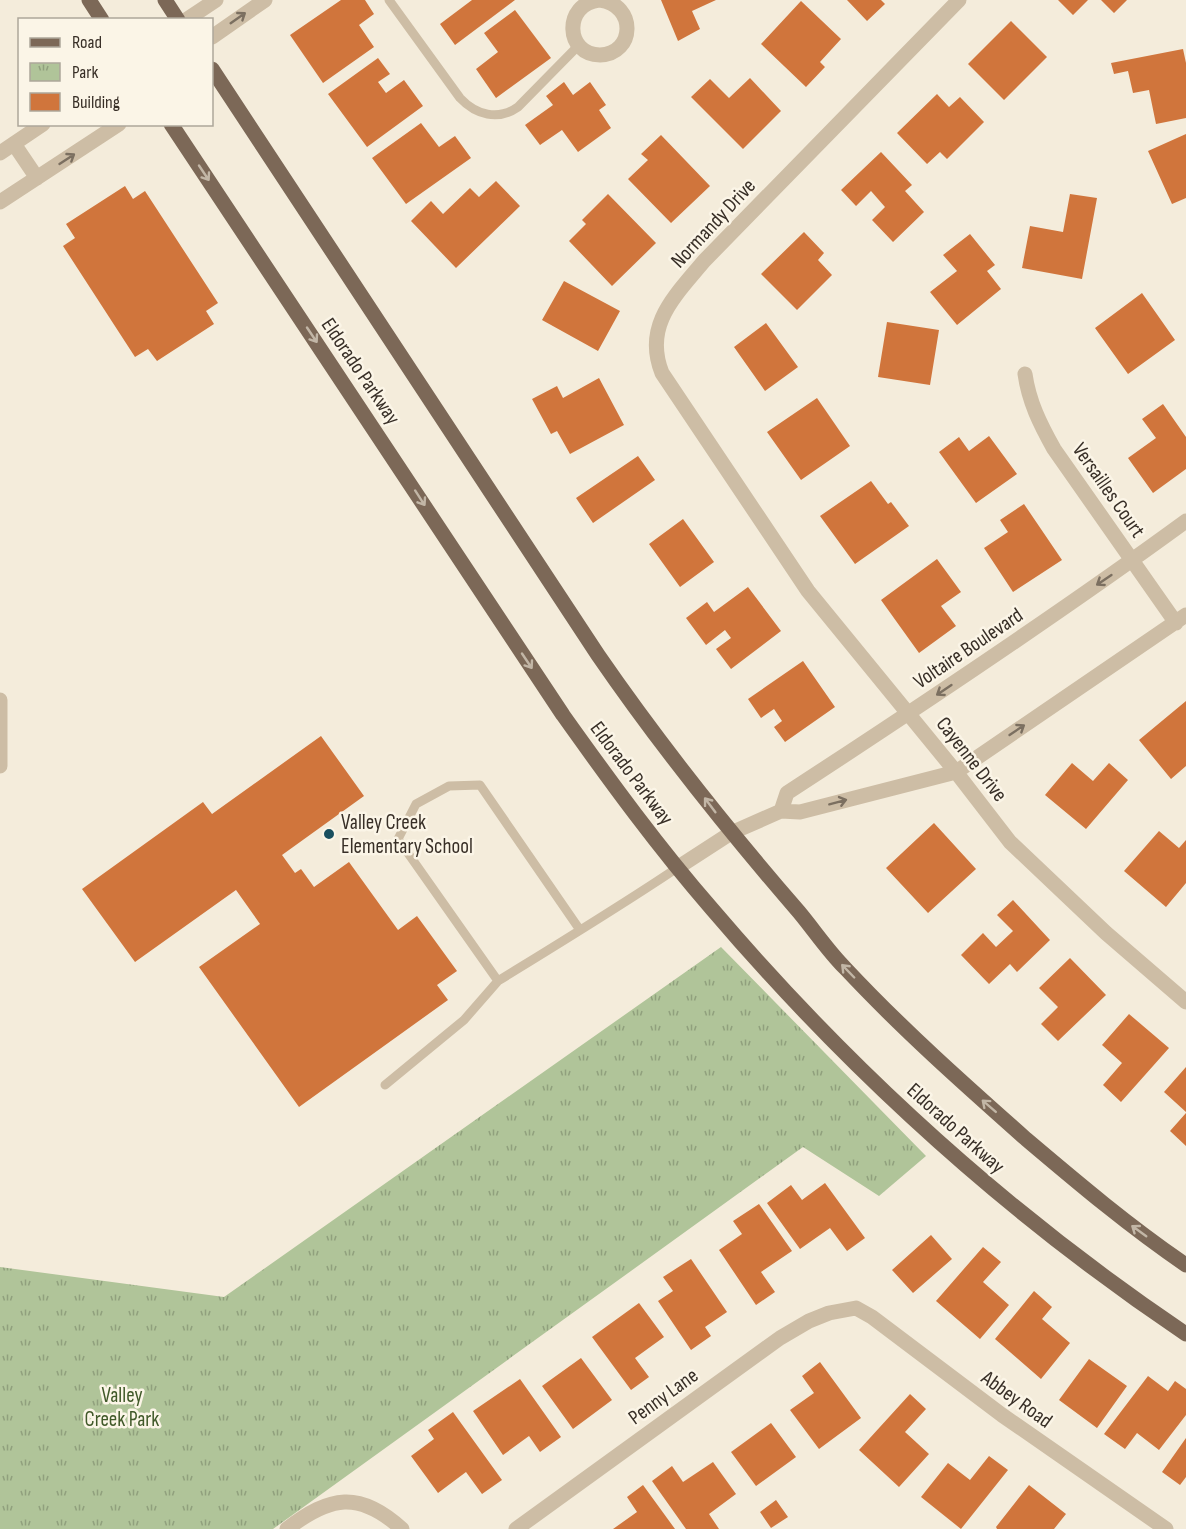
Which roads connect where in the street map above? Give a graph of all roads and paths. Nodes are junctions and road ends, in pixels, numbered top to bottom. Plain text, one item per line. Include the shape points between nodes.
1 (89, 0) edge
2 (165, 0) edge
3 (216, 0) edge
4 (265, 0) edge
5 (389, 0) edge
6 (600, 0) edge
7 (959, 0) edge
8 (580, 3) edge
9 (101, 18) edge
10 (177, 18) edge
11 (189, 18) edge
12 (213, 36) edge
13 (579, 45) junction
14 (213, 71) edge
15 (40, 126) edge
16 (116, 126) edge
17 (172, 126) edge
18 (14, 144) junction
19 (0, 153) edge
20 (36, 178) junction
21 (0, 202) edge
22 (1025, 374) dead end
23 (756, 513) joint
24 (1186, 521) edge
25 (1132, 560) junction
26 (1181, 619) edge
27 (0, 700) edge
28 (909, 714) junction
29 (0, 766) edge
30 (956, 771) junction
31 (781, 811) junction
32 (731, 833) junction
33 (677, 868) junction
34 (580, 930) junction
35 (498, 981) junction
36 (1186, 1002) edge
37 (385, 1086) dead end
38 (1186, 1265) edge
39 (843, 1311) joint
40 (1186, 1334) edge
41 (287, 1529) edge
42 (402, 1529) edge
43 (516, 1529) edge
44 (1166, 1529) edge

1 - 9 main road
2 - 10 main road
3 - 11 street
12 -> 4 street
5 - 13 lane via 460,98 473,110 489,115 506,114 519,107
6 - 8 street
6 - 13 street via 613,3 623,12 627,25 624,39 615,50 602,54 588,52
7 - 23 street, Normandy Drive via 704,261 659,322 656,358 662,373
8 - 13 street via 572,25
32 -> 14 main road, Eldorado Parkway via 598,655
15 - 18 street
20 -> 16 street
17 -> 33 main road, Eldorado Parkway via 563,715
18 - 19 street
18 - 20 street
20 - 21 street
22 - 25 street, Versailles Court via 1028,396 1039,423
23 - 28 street, Cayenne Drive via 808,591
24 - 25 street, Voltaire Boulevard
25 - 26 street, Versailles Court
25 -> 28 street, Voltaire Boulevard
30 -> 26 street
27 - 29 street
28 - 30 street, Cayenne Drive
28 - 31 street, Voltaire Boulevard via 787,793
31 -> 30 street via 800,812
30 - 36 street, Cayenne Drive via 1010,842
31 - 32 street
32 - 33 street
38 -> 32 main road, Eldorado Parkway via 1059,1167 906,1030 843,967
33 - 34 lane
33 - 40 main road, Eldorado Parkway via 782,988 915,1120 1027,1218
34 - 35 lane
34 - 35 lane via 480,785 449,786 416,804 398,839
35 - 37 lane via 464,1020
39 - 43 street, Penny Lane via 809,1321 780,1338
39 - 44 street, Abbey Road via 856,1308 872,1317
41 - 42 street via 318,1509 346,1500 375,1508

